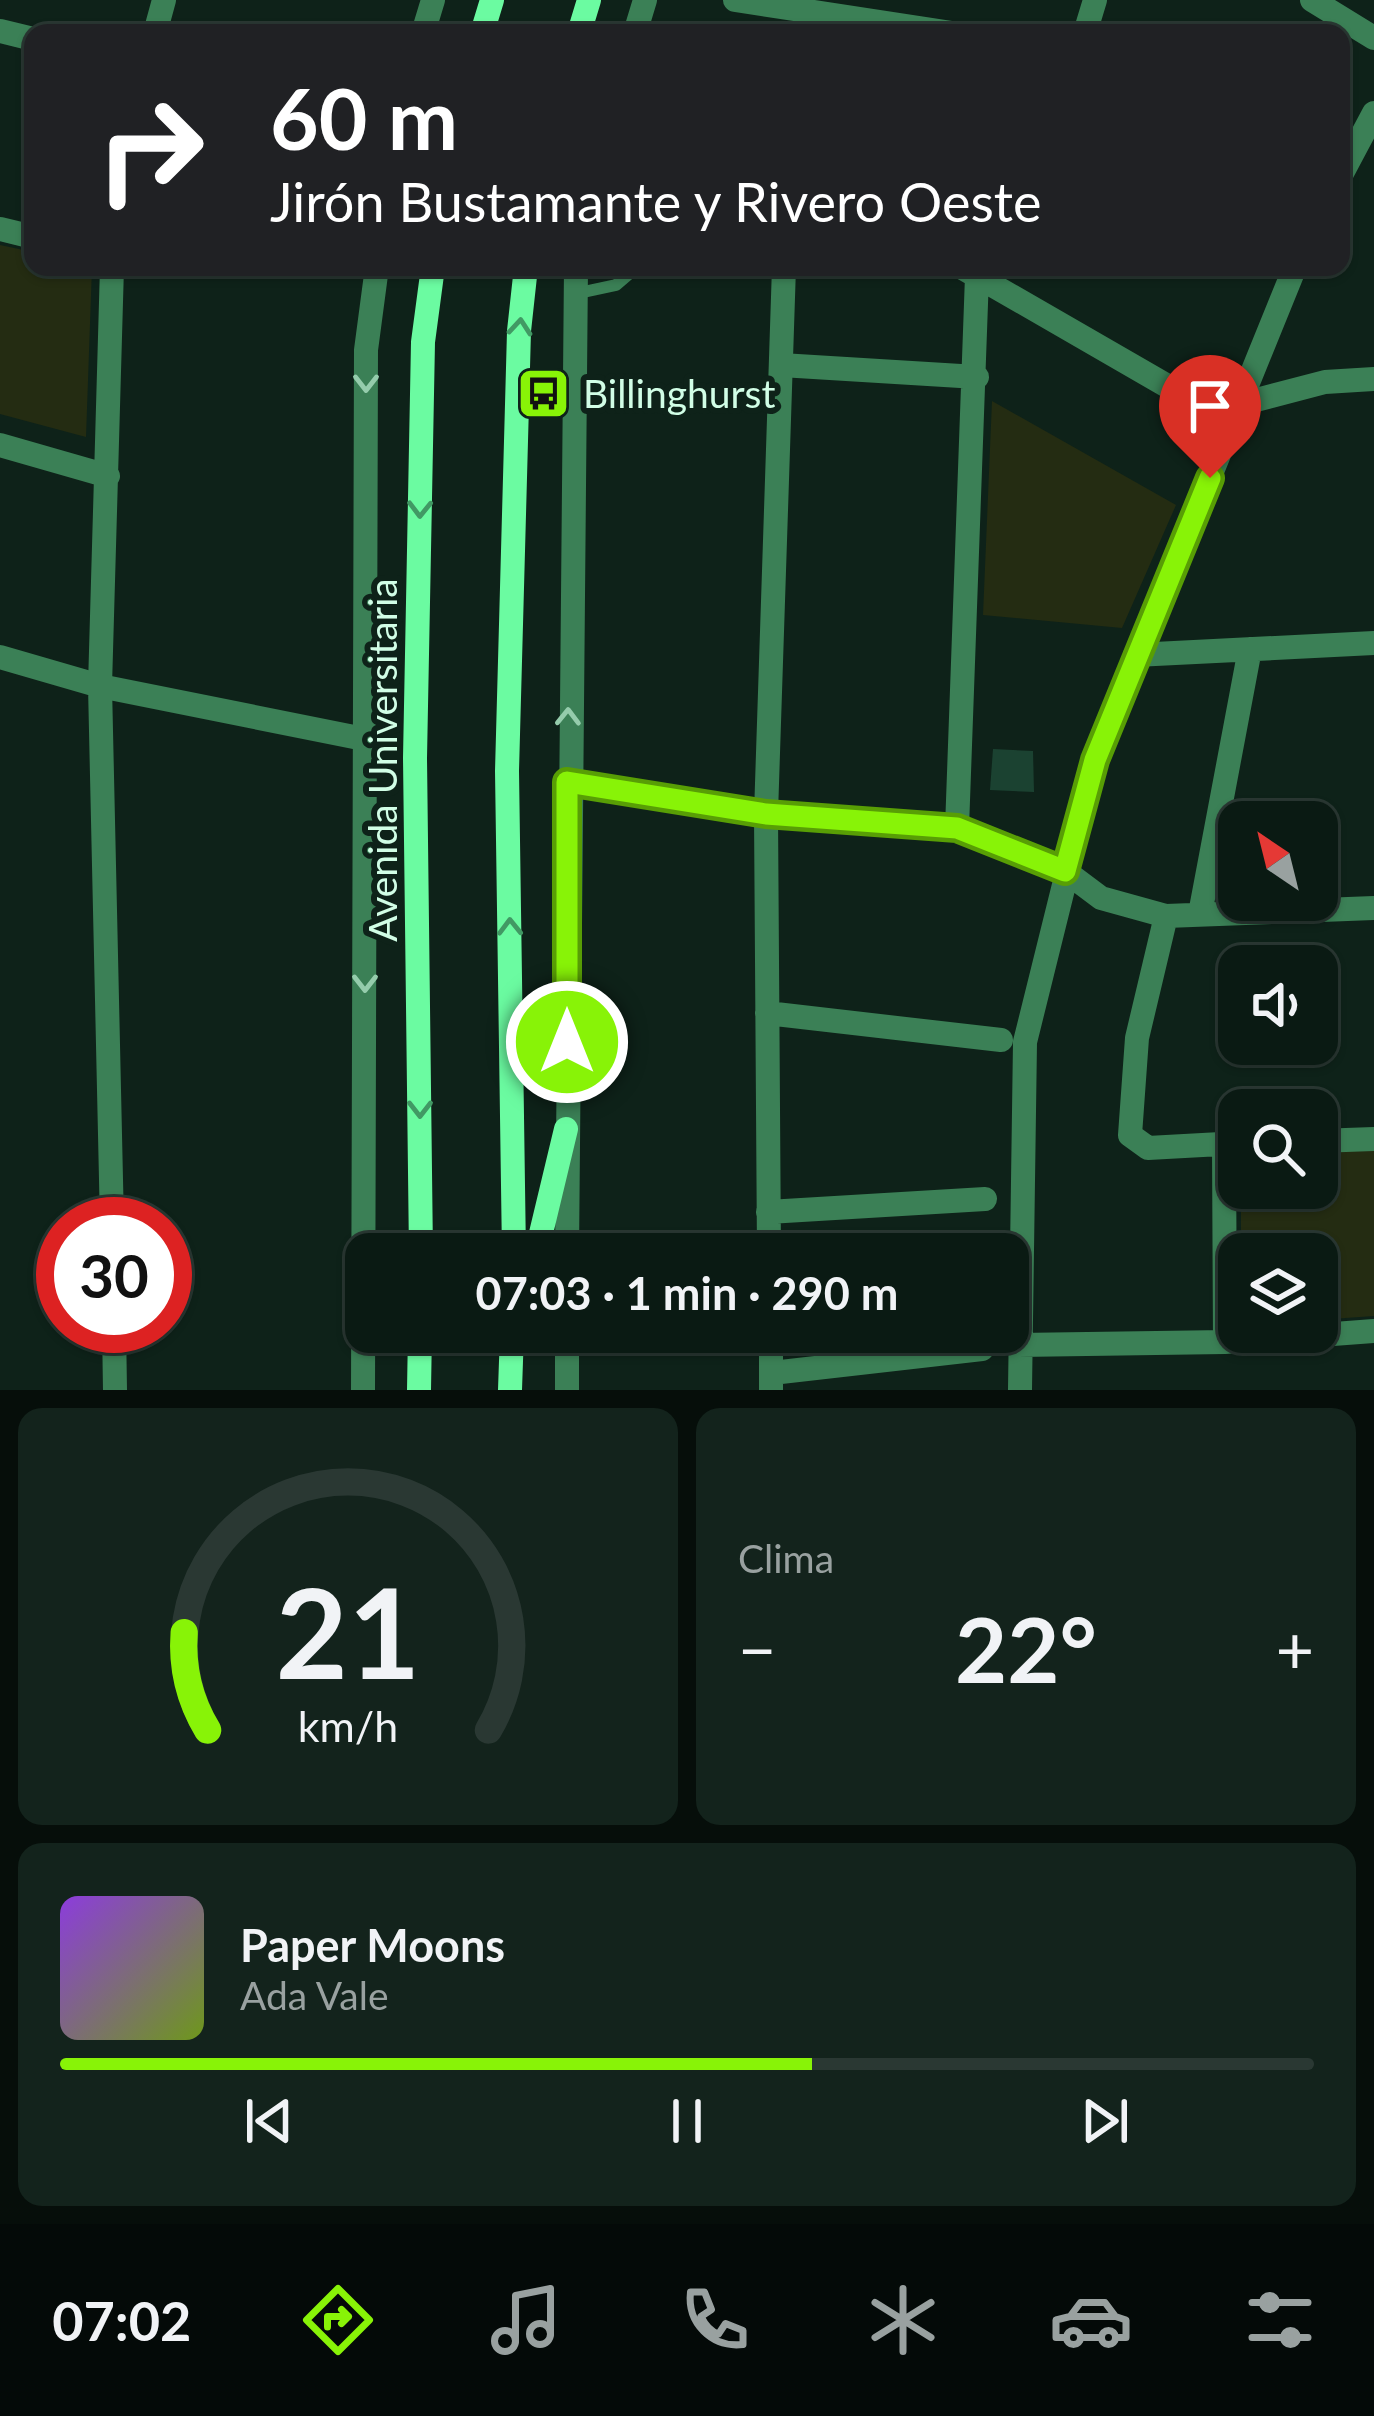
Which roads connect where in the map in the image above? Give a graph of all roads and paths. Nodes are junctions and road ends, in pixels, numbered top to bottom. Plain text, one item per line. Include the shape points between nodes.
1 (735, 0) edge
2 (1312, 0) edge
3 (873, 11) edge
4 (920, 24) edge
5 (1374, 38) edge
6 (1372, 120) edge
7 (1350, 159) edge
8 (112, 276) edge
9 (376, 276) edge
10 (432, 276) edge
11 (525, 276) edge
12 (574, 276) edge
13 (626, 276) edge
14 (784, 276) edge
15 (969, 276) edge
16 (978, 276) edge
17 (1291, 276) edge
18 (573, 294) junction
19 (781, 365) junction
20 (977, 377) junction
21 (1374, 379) edge
22 (1240, 404) junction
23 (0, 445) edge
24 (107, 476) junction
25 (1374, 643) edge
26 (1250, 649) junction
27 (1135, 656) junction
28 (0, 657) edge
29 (100, 686) junction
30 (364, 739) junction
31 (567, 782) junction
32 (766, 814) junction
33 (957, 828) junction
34 (1065, 871) junction
35 (1374, 908) edge
36 (1200, 914) junction
37 (1166, 916) junction
38 (766, 1013) junction
39 (1001, 1040) dead end
40 (566, 1129) junction
41 (1374, 1139) edge
42 (1338, 1140) edge
43 (1218, 1144) edge
44 (111, 1197) edge
45 (986, 1199) dead end
46 (768, 1212) junction
47 (421, 1233) edge
48 (514, 1233) edge
49 (541, 1233) edge
50 (567, 1233) edge
51 (768, 1233) edge
52 (1021, 1233) edge
53 (1374, 1331) edge
54 (1338, 1334) edge
55 (1218, 1342) edge
56 (1029, 1345) edge
57 (115, 1353) edge
58 (419, 1353) edge
59 (512, 1353) edge
60 (567, 1353) edge
61 (956, 1353) edge
62 (1018, 1353) edge
63 (771, 1382) edge
64 (116, 1390) edge
65 (363, 1390) edge
66 (418, 1390) edge
67 (510, 1390) edge
68 (567, 1390) edge
69 (1020, 1390) edge

1 - 3 street
2 - 5 street
3 - 4 street
6 - 7 street
8 - 24 street
9 -> 30 street via 366,350
10 -> 47 street, Avenida Universitaria via 423,342 415,758
48 -> 11 street via 507,771
12 - 18 street
13 - 18 lane
14 - 19 street
15 - 20 street
16 - 22 street via 1184,394
17 - 22 street
31 -> 18 street
19 - 20 street
19 - 32 street
20 - 33 street
21 - 22 street via 1324,382
22 - 27 street
23 - 24 street
24 - 29 street
25 - 26 street
26 - 27 street
26 - 36 street
27 - 34 street
28 - 29 street
29 - 30 street
29 - 44 street
30 -> 65 street
31 - 32 street
31 - 40 street
32 - 33 street
32 - 38 street
33 - 34 street
34 - 37 street via 1101,898
34 - 52 street via 1025,1042
35 - 36 street
36 - 37 street
37 - 43 street via 1137,1038 1130,1135 1148,1148
38 - 39 street
38 - 46 street
40 - 49 street
40 - 50 street
41 - 42 street
45 - 46 street
46 - 51 street
53 - 54 street
55 - 56 street
57 - 64 street
58 - 66 street
59 - 67 street
60 - 68 street
61 - 63 street
62 - 69 street

